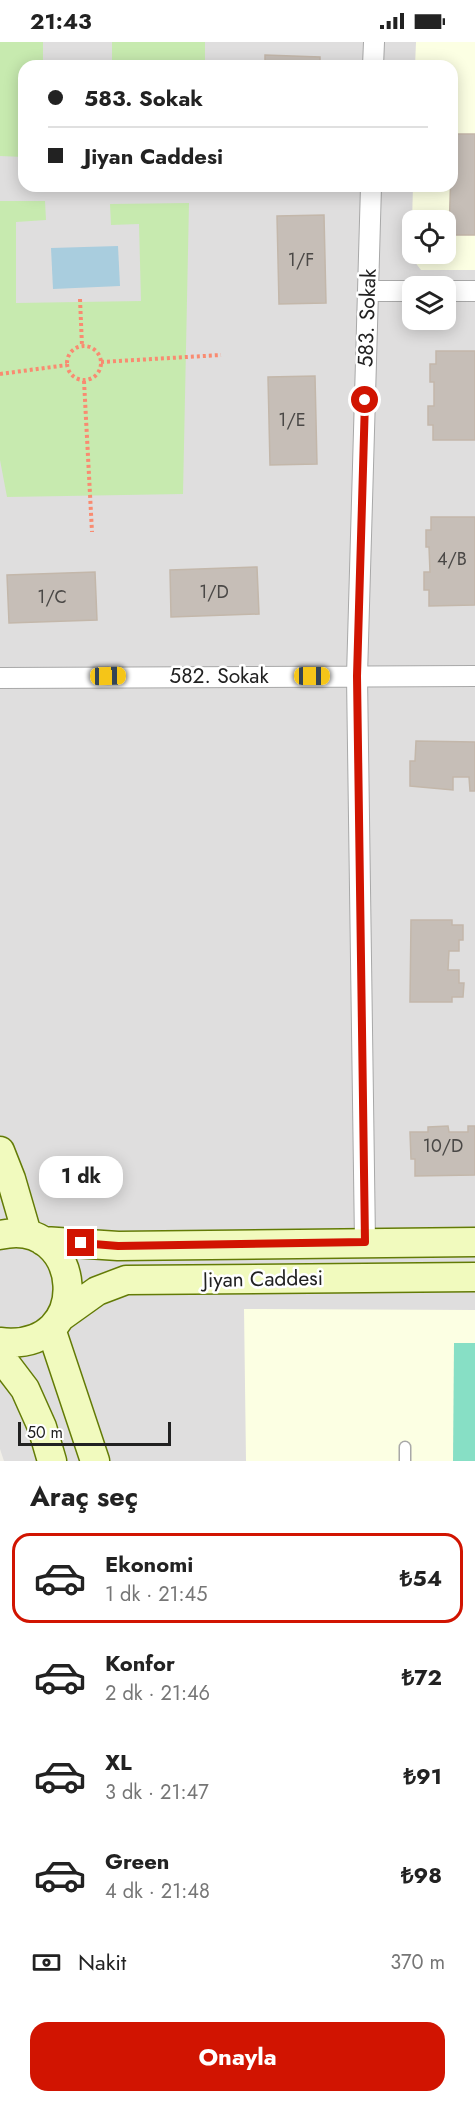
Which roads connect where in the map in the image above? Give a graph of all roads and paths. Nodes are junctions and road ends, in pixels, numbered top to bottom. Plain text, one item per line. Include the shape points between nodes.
1 (374, 42) edge
2 (373, 60) edge
3 (370, 192) edge
4 (368, 291) junction
5 (402, 291) edge
6 (456, 291) edge
7 (475, 291) edge
8 (80, 299) dead end
9 (82, 346) junction
10 (221, 356) dead end
11 (101, 362) junction
12 (67, 365) junction
13 (0, 374) edge
14 (84, 381) junction
15 (92, 532) dead end
16 (357, 676) junction
17 (475, 676) edge
18 (0, 678) edge
19 (0, 1151) edge
20 (23, 1237) edge
21 (365, 1242) junction
22 (475, 1242) edge
23 (475, 1277) edge
24 (56, 1322) junction
25 (0, 1342) edge
26 (0, 1356) edge
27 (405, 1447) dead end
28 (52, 1461) edge
29 (94, 1461) edge
30 (405, 1461) edge

1 - 2 street
3 - 4 street, 583. Sokak
4 - 5 street
4 - 16 street, 583. Sokak
6 - 7 street
8 - 9 path
9 - 11 path via 93,349
9 - 12 path via 72,351
10 - 11 path
11 - 14 path via 98,373
12 - 13 path
12 - 14 path via 73,377
14 - 15 path
16 - 17 street, 582. Sokak
16 - 18 street, 582. Sokak
16 - 21 street, 583. Sokak
19 - 20 main road via 11,1179
20 - 21 main road, Jiyan Caddesi via 118,1246
20 - 24 main road via 60,1259 69,1283 68,1300
21 - 22 main road, Jiyan Caddesi
23 - 24 main road, Jiyan Caddesi via 126,1280 97,1291
24 - 25 main road, Jiyan Caddesi via 27,1342
24 - 29 main road
26 - 28 main road via 25,1389
27 - 30 lane

